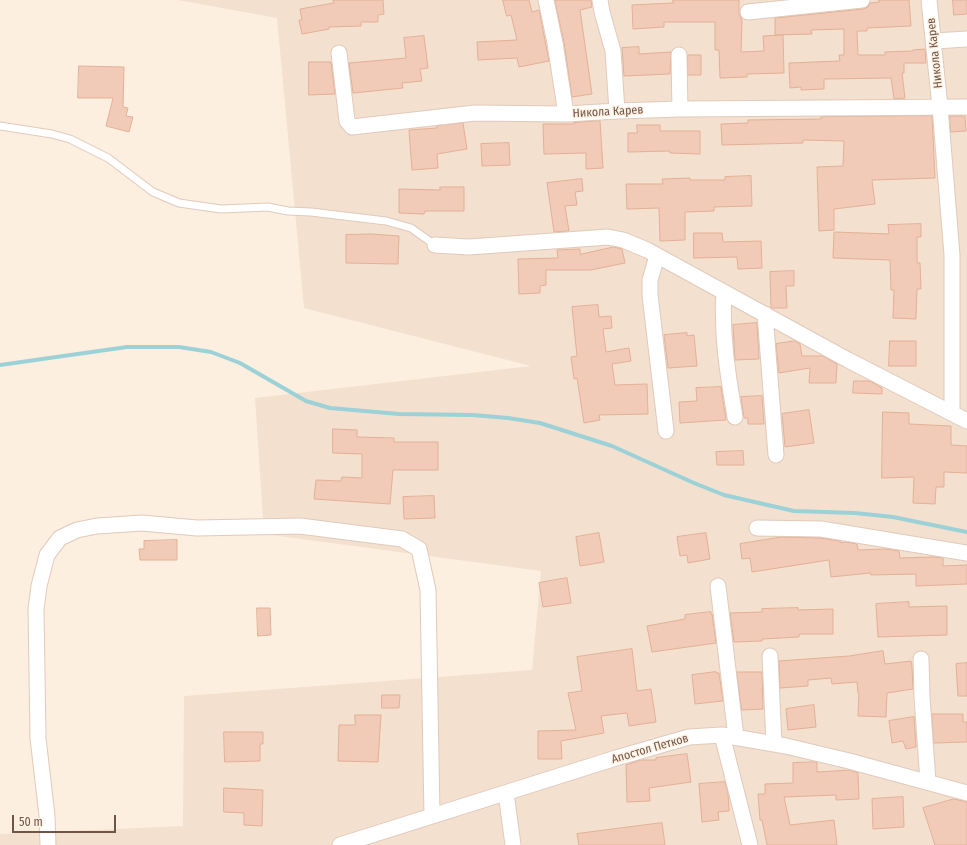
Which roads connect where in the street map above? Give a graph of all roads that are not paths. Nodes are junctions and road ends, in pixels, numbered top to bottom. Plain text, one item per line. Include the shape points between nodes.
1 (546, 0) edge
2 (600, 0) edge
3 (862, 0) edge
4 (929, 0) edge
5 (767, 5) edge
6 (748, 12) dead end
7 (967, 39) edge
8 (934, 41) junction
9 (339, 53) dead end
10 (679, 56) dead end
11 (940, 107) junction
12 (967, 107) edge
13 (680, 109) junction
14 (617, 111) junction
15 (566, 114) junction
16 (0, 126) edge
17 (436, 245) joint
18 (657, 256) junction
19 (724, 292) junction
20 (765, 314) junction
21 (952, 413) junction
22 (735, 417) dead end
23 (967, 421) edge
24 (666, 431) dead end
25 (776, 455) dead end
26 (757, 528) dead end
27 (967, 554) edge
28 (718, 586) dead end
29 (770, 656) dead end
30 (921, 659) dead end
31 (729, 736) junction
32 (774, 744) junction
33 (928, 782) junction
34 (506, 793) junction
35 (967, 793) edge
36 (432, 815) junction
37 (48, 845) edge
38 (340, 845) edge
39 (513, 845) edge
40 (750, 845) edge

1 - 15 street
2 - 14 street via 613,51
3 - 5 street
4 - 8 street, Никола Карев
5 - 6 street
7 - 8 street
8 - 11 street, Никола Карев
9 - 15 street, Никола Карев via 348,121 352,127 475,113
10 - 13 street
11 - 12 street, Никола Карев
11 - 13 street, Никола Карев
11 - 21 street via 952,255
13 - 14 street, Никола Карев
14 - 15 street, Никола Карев
16 - 17 lane via 70,139 108,158 153,192 179,203 221,209 268,207 386,221 411,228
17 - 18 street via 469,247 608,237 623,240
18 - 19 street
18 - 24 street via 650,280 650,295
19 - 20 street
19 - 22 street via 724,344
20 - 21 street
20 - 25 street
21 - 23 street
26 - 27 street via 821,529
28 - 31 street
29 - 32 street
30 - 33 street
31 - 32 street, Апостол Петков
31 - 34 street, Апостол Петков via 689,737 668,742
31 - 40 street
32 - 33 street, Апостол Петков
33 - 35 street, Апостол Петков
34 - 36 street, Апостол Петков
34 - 39 street
36 - 37 street via 428,590 419,549 402,539 300,526 197,528 142,523 97,526 77,530 60,538 47,555 39,586 36,609 38,738
36 - 38 street, Апостол Петков

